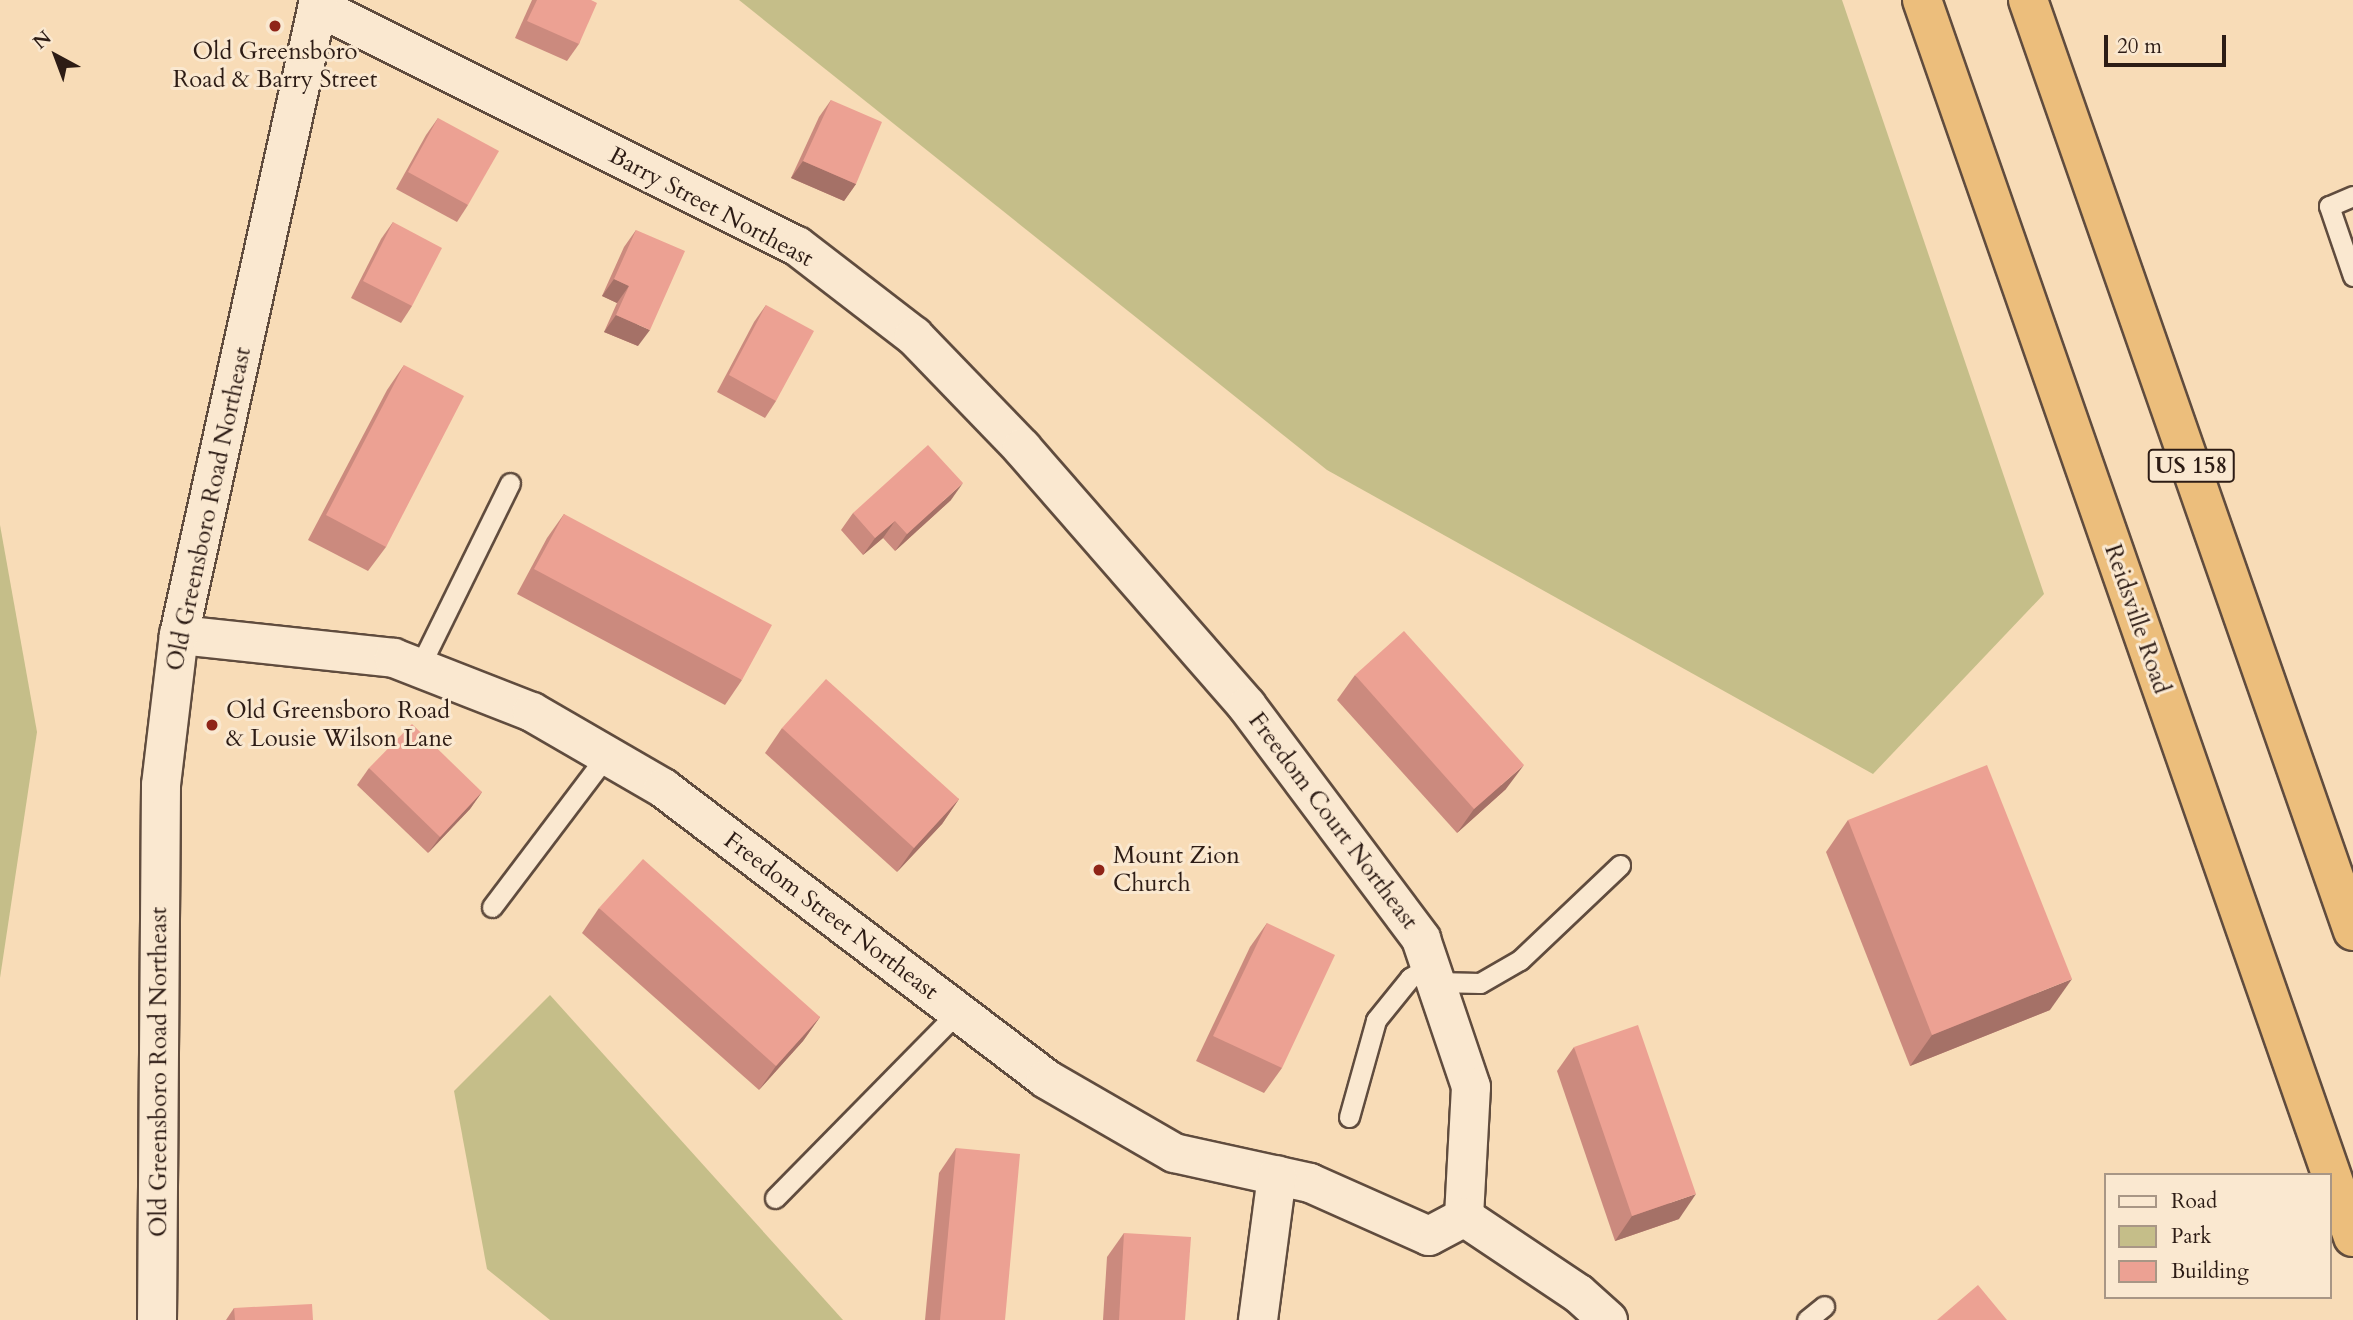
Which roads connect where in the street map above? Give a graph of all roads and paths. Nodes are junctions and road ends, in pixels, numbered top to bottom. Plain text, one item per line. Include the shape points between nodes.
1 (1922, 0) edge
2 (2028, 0) edge
3 (318, 4) edge
4 (2353, 196) edge
5 (2353, 276) edge
6 (510, 483) dead end
7 (1161, 608) joint
8 (179, 635) junction
9 (419, 668) junction
10 (607, 755) junction
11 (1620, 865) dead end
12 (492, 907) dead end
13 (2353, 931) edge
14 (1433, 974) junction
15 (958, 1012) junction
16 (1349, 1117) dead end
17 (2331, 1173) edge
18 (1277, 1175) junction
19 (2332, 1177) edge
20 (775, 1198) dead end
21 (1464, 1217) junction
22 (2353, 1237) edge
23 (1824, 1306) dead end
24 (158, 1320) edge
25 (1258, 1320) edge
26 (1608, 1320) edge
27 (1807, 1320) edge

1 - 17 highway, Reidsville Road
2 - 13 highway, US 158
3 - 7 street, Barry Street Northeast via 797,246 914,336 1022,449
3 - 8 street, Old Greensboro Road Northeast
4 - 5 lane via 2329,206
6 - 9 lane
7 - 14 street, Freedom Court Northeast via 1247,706 1421,939
8 - 9 street, Freedom Street Northeast via 394,658
8 - 24 street, Old Greensboro Road Northeast via 161,785
9 - 10 street, Freedom Street Northeast via 532,712
10 - 12 lane
10 - 15 street, Freedom Street Northeast via 663,788
11 - 14 lane via 1520,960 1480,983
14 - 16 lane via 1410,978 1376,1020
14 - 21 street, Freedom Court Northeast via 1471,1087
15 - 18 street, Freedom Street Northeast via 1046,1079 1174,1153
15 - 20 lane
18 - 21 street, Freedom Street Northeast via 1310,1183 1429,1236
18 - 25 street
19 - 22 highway, Reidsville Road
21 - 26 street via 1579,1294
23 - 27 lane

